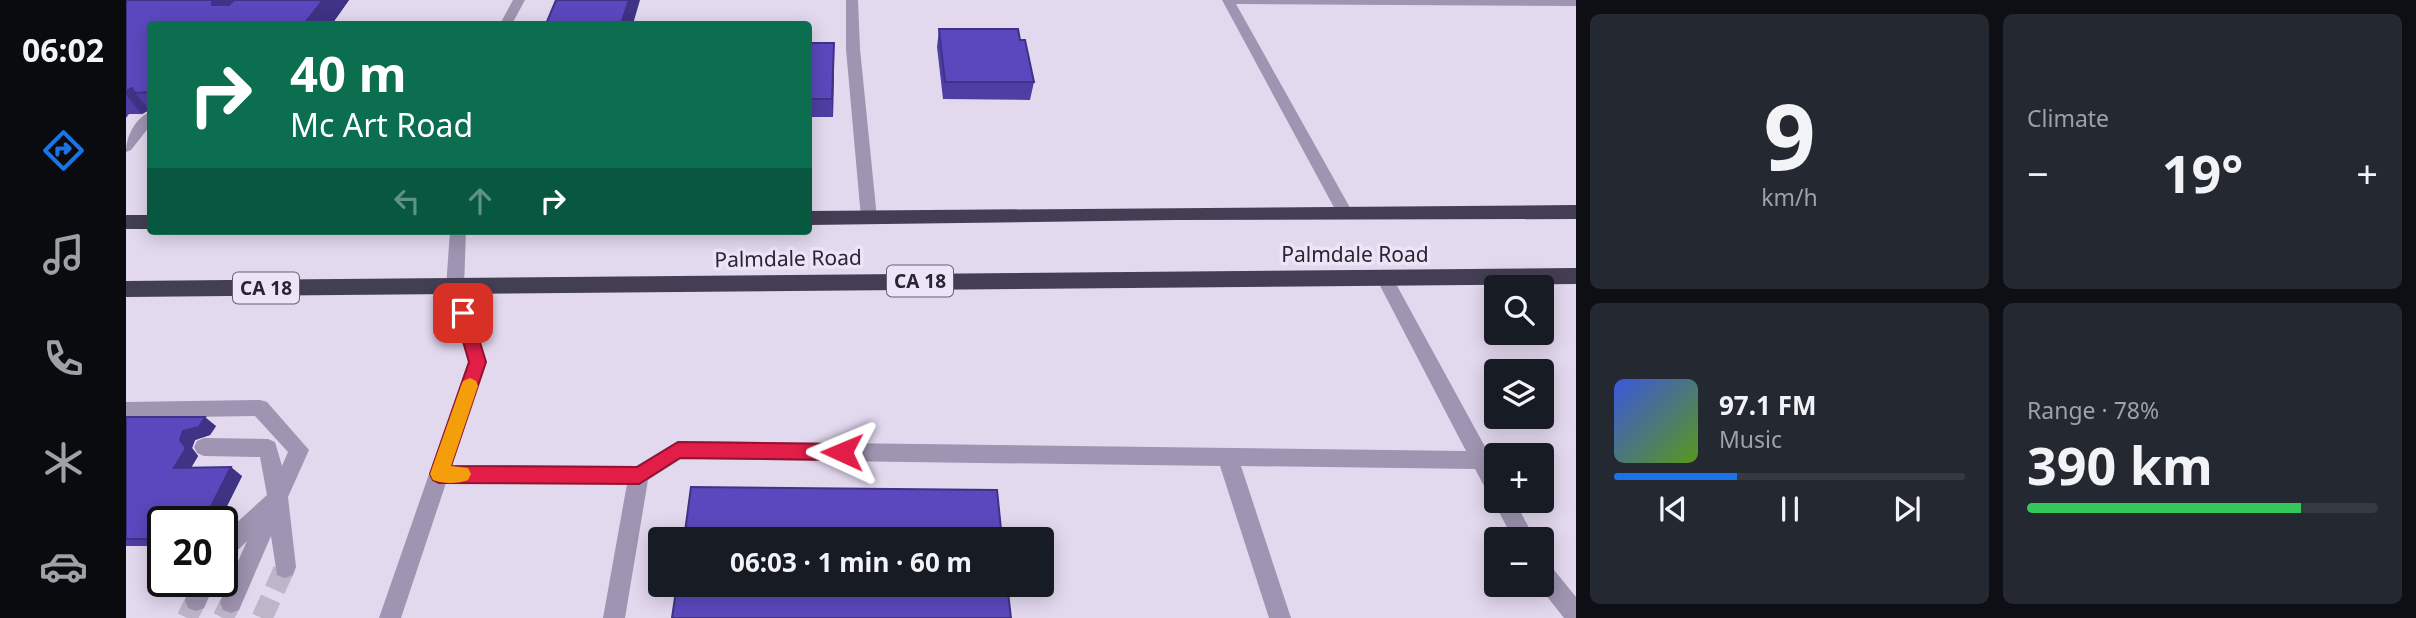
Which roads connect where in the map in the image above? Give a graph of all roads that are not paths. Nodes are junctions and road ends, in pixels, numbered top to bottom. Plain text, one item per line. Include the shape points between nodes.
1 (519, 0) edge
2 (852, 0) edge
3 (1228, 0) edge
4 (1576, 2) edge
5 (508, 21) edge
6 (147, 121) edge
7 (126, 147) edge
8 (1345, 212) junction
9 (1576, 212) edge
10 (812, 218) edge
11 (869, 218) junction
12 (126, 222) edge
13 (147, 222) edge
14 (458, 235) edge
15 (1576, 276) edge
16 (1384, 278) junction
17 (455, 288) junction
18 (126, 289) edge
19 (126, 410) edge
20 (204, 447) dead end
21 (1227, 455) junction
22 (1482, 460) junction
23 (1484, 464) edge
24 (439, 474) junction
25 (639, 475) junction
26 (278, 496) junction
27 (238, 535) edge
28 (285, 567) tunnel mouth
29 (1554, 588) edge
30 (231, 602) tunnel mouth
31 (1576, 615) edge
32 (390, 618) edge
33 (614, 618) edge
34 (1280, 618) edge

1 - 5 street
2 - 11 street
3 - 4 street
3 - 8 street
6 - 7 street
8 - 9 highway, Palmdale Road
8 - 11 highway, Palmdale Road
10 - 11 highway, Palmdale Road
12 - 13 highway
14 - 17 street
15 - 16 highway, Palmdale Road / CA 18
16 - 17 highway, Palmdale Road / CA 18
16 - 22 street
17 - 18 highway, Palmdale Road / CA 18
17 - 24 street via 477,362
19 - 26 street via 260,408 299,450
20 - 26 street via 268,449
21 - 22 street
21 - 25 street via 678,450
21 - 34 street
22 - 23 street
24 - 25 street
24 - 32 street
25 - 33 street
26 - 27 street
26 - 28 street
26 - 30 street
29 - 31 street

